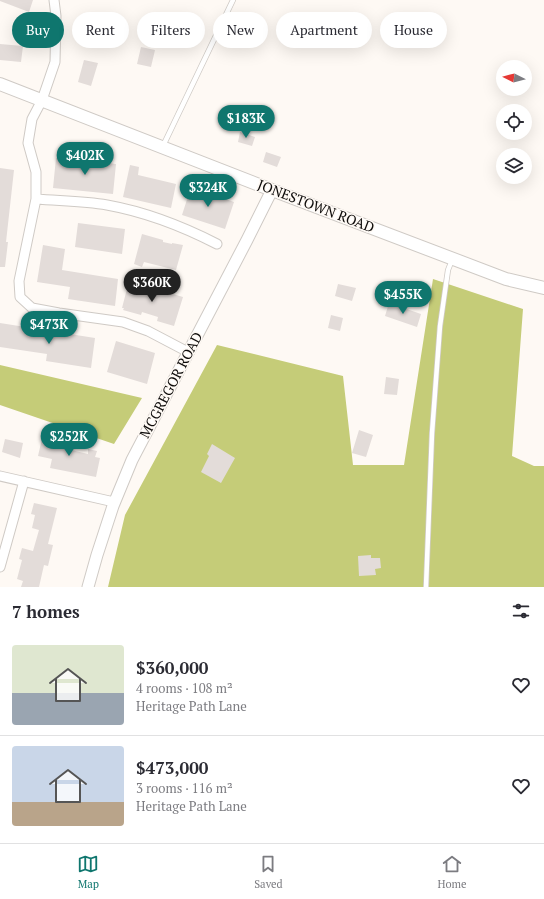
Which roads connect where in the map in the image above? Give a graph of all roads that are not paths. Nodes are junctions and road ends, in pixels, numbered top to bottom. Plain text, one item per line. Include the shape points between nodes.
1 (54, 0) edge
2 (233, 0) edge
3 (0, 84) edge
4 (42, 100) junction
5 (162, 146) junction
6 (272, 190) junction
7 (36, 199) junction
8 (217, 244) dead end
9 (453, 258) junction
10 (544, 288) edge
11 (188, 352) junction
12 (0, 476) edge
13 (24, 482) junction
14 (114, 502) junction
15 (0, 567) edge
16 (88, 587) edge
17 (426, 587) edge

1 - 4 street via 55,62
2 - 5 lane
3 - 4 main road, JONESTOWN ROAD
4 - 5 main road, JONESTOWN ROAD
4 - 7 street via 32,120 28,143 36,172
5 - 6 main road, JONESTOWN ROAD
6 - 9 main road, JONESTOWN ROAD
6 - 11 street, MCGREGOR ROAD
7 - 8 street via 107,205 153,216
7 - 11 street via 19,281 20,297 32,308 123,322 148,331
9 - 10 main road, JONESTOWN ROAD via 506,279
9 - 17 lane via 448,270 440,326 432,433
11 - 14 street, MCGREGOR ROAD via 141,442
12 - 13 street
13 - 14 street
13 - 15 street
14 - 16 street, MCGREGOR ROAD

